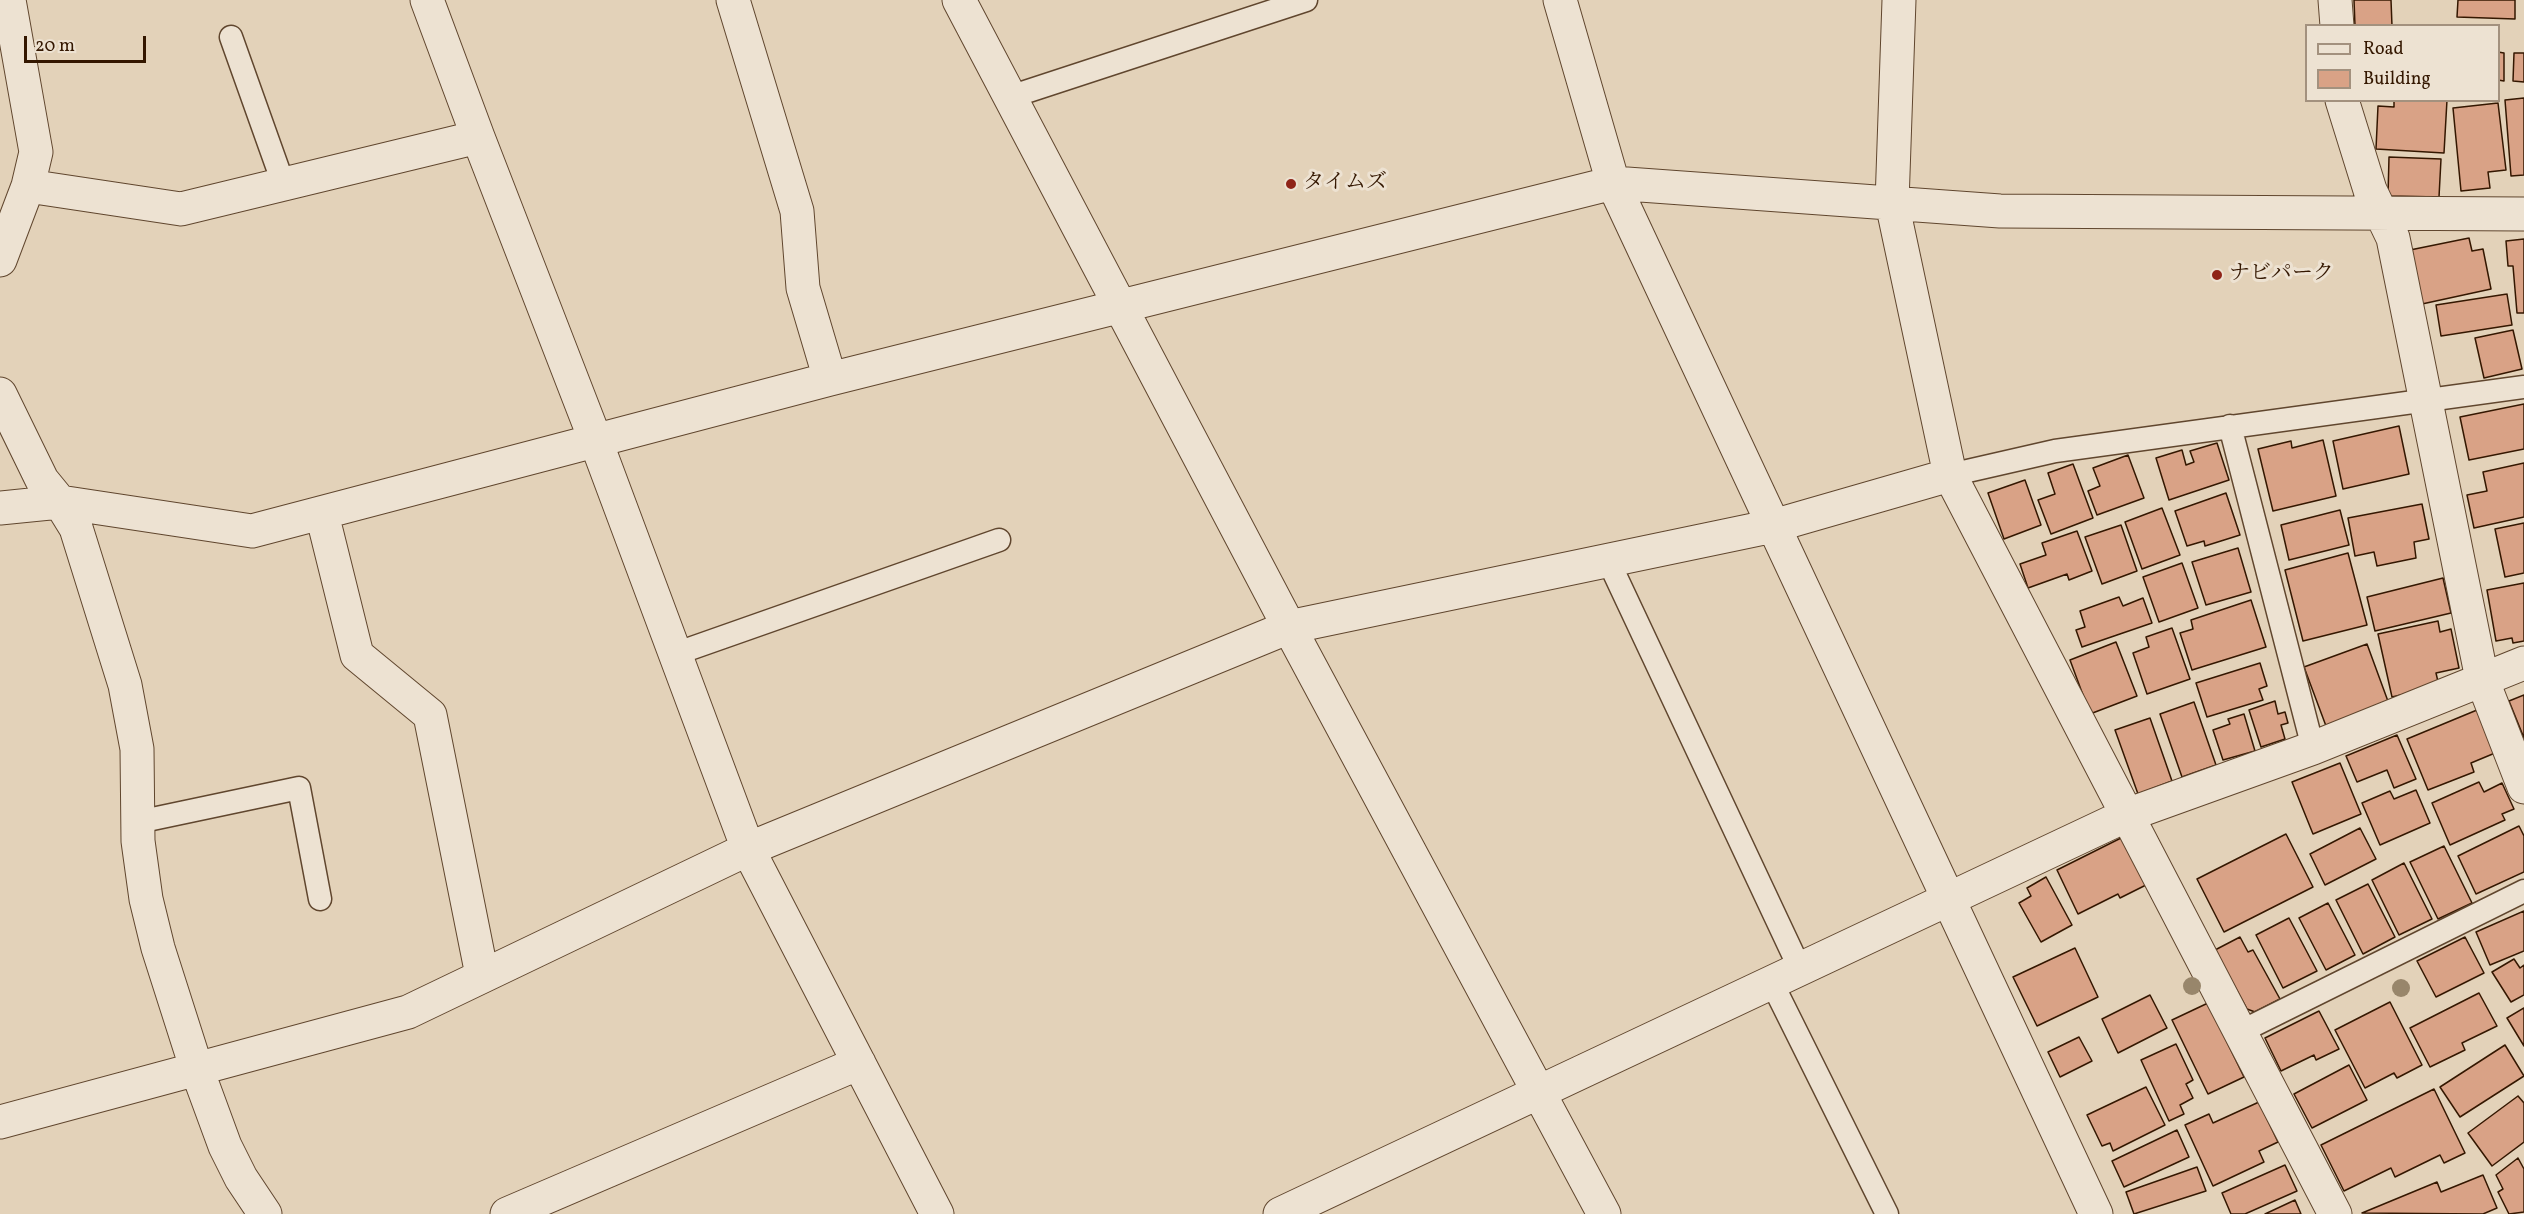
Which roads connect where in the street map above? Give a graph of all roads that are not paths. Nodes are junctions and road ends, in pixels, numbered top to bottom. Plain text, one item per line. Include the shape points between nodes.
1 (9, 0) edge
2 (428, 0) edge
3 (733, 0) edge
4 (959, 0) edge
5 (1306, 0) edge
6 (1560, 0) edge
7 (1899, 0) edge
8 (2313, 0) edge
9 (2335, 0) edge
10 (2337, 24) edge
11 (231, 37) dead end
12 (1010, 97) junction
13 (2343, 102) edge
14 (478, 137) junction
15 (283, 183) junction
16 (1613, 183) junction
17 (1892, 203) junction
18 (16, 206) edge
19 (2381, 213) junction
20 (2524, 214) edge
21 (0, 260) edge
22 (1120, 306) junction
23 (830, 379) junction
24 (2524, 387) edge
25 (0, 394) edge
26 (2426, 398) junction
27 (2230, 426) junction
28 (595, 439) junction
29 (1950, 475) junction
30 (60, 502) junction
31 (0, 508) edge
32 (322, 514) junction
33 (1773, 526) junction
34 (999, 540) dead end
35 (1608, 560) junction
36 (1290, 627) junction
37 (675, 654) junction
38 (2524, 663) edge
39 (2482, 679) junction
40 (2313, 748) junction
41 (2524, 787) edge
42 (2127, 814) junction
43 (138, 822) junction
44 (748, 849) junction
45 (2524, 891) edge
46 (320, 899) dead end
47 (1948, 900) junction
48 (482, 975) junction
49 (1786, 976) junction
50 (2240, 1032) junction
51 (859, 1063) junction
52 (196, 1067) junction
53 (1539, 1093) junction
54 (0, 1122) edge
55 (265, 1214) edge
56 (507, 1214) edge
57 (938, 1214) edge
58 (1280, 1214) edge
59 (1604, 1214) edge
60 (1887, 1214) edge
61 (2096, 1214) edge
62 (2335, 1214) edge

1 - 18 street via 36,152
2 - 14 street
3 - 23 street via 797,211 803,288
4 - 12 street
5 - 12 lane
6 - 16 street
7 - 17 street
8 - 9 street
9 - 10 street
11 - 15 lane
12 - 22 street
13 - 19 street
14 - 15 street
14 - 28 street
15 - 18 street via 181,209
16 - 17 street
16 - 22 street
16 - 33 street
17 - 19 street via 2000,211
17 - 29 street
18 - 21 street
19 - 20 street
19 - 26 street via 2393,238
22 - 23 street
22 - 36 street
23 - 28 street
24 - 26 lane
25 - 30 street via 42,480
26 - 27 lane
26 - 39 street
27 - 29 lane via 2055,451
27 - 40 lane
28 - 32 street
28 - 37 street
29 - 33 street
29 - 42 street
30 - 31 street
30 - 32 street via 252,531
30 - 43 street via 76,528 125,685 137,749
32 - 48 street via 357,655 430,715
33 - 35 street
33 - 47 street
34 - 37 lane
35 - 36 street
35 - 49 lane
36 - 44 street
36 - 53 street
37 - 44 street
38 - 39 street
39 - 40 street
39 - 41 street
40 - 42 street
42 - 47 street
42 - 50 street
43 - 46 lane via 299,788
43 - 52 street via 146,899
44 - 48 street
44 - 51 street
45 - 50 lane
47 - 49 street
47 - 61 street
48 - 52 street via 408,1012
49 - 53 street
49 - 60 lane
50 - 62 street
51 - 56 street
51 - 57 street
52 - 54 street
52 - 55 street via 225,1146
53 - 58 street
53 - 59 street

